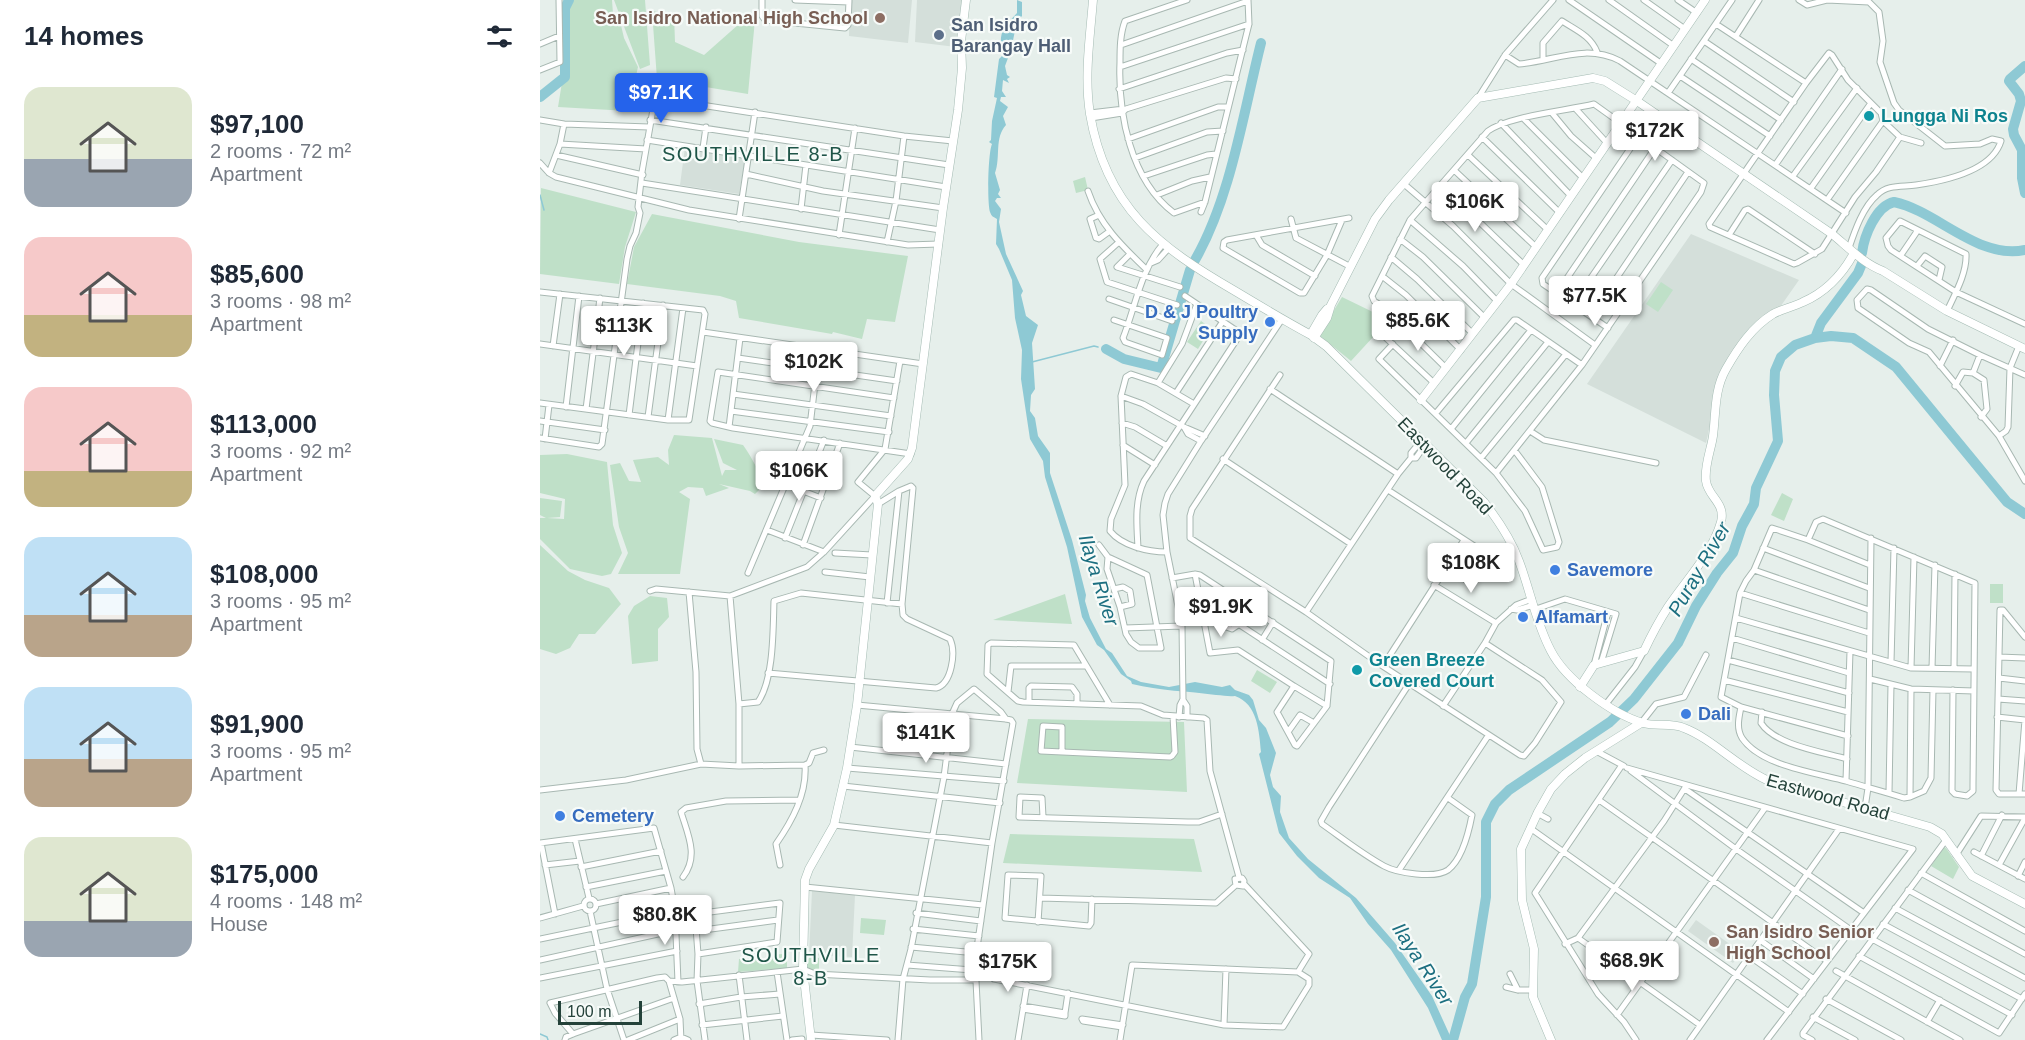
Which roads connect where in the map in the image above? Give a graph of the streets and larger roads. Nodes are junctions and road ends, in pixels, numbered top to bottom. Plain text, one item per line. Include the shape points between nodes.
1 (559, 0) edge
2 (762, 0) edge
3 (795, 0) edge
4 (966, 0) edge
5 (1093, 0) edge
6 (1187, 0) edge
7 (1553, 0) edge
8 (1569, 0) edge
9 (1609, 0) edge
10 (1644, 0) edge
11 (1678, 0) edge
12 (1705, 0) edge
13 (1732, 0) edge
14 (1759, 0) edge
15 (1799, 0) edge
16 (849, 1) edge
17 (1248, 1) edge
18 (1808, 3) edge
19 (1697, 13) junction
20 (1249, 24) junction
21 (1716, 24) junction
22 (1685, 29) junction
23 (560, 36) junction
24 (1736, 36) junction
25 (1704, 41) junction
26 (540, 44) edge
27 (1121, 45) junction
28 (1674, 46) junction
29 (1243, 50) junction
30 (1597, 52) junction
31 (1505, 55) junction
32 (1691, 59) junction
33 (1544, 60) junction
34 (1662, 64) junction
35 (1120, 67) junction
36 (1842, 69) junction
37 (540, 70) edge
38 (1680, 76) junction
39 (1236, 79) junction
40 (1651, 81) junction
41 (1806, 83) junction
42 (1857, 88) junction
43 (1119, 89) junction
44 (1668, 93) junction
45 (1478, 98) junction
46 (1637, 101) junction
47 (1794, 102) junction
48 (1871, 103) junction
49 (1228, 107) junction
50 (1575, 108) junction
51 (1123, 110) junction
52 (755, 112) junction
53 (1552, 113) junction
54 (1091, 116) junction
55 (1524, 119) junction
56 (540, 120) edge
57 (650, 120) junction
58 (1780, 120) junction
59 (1883, 121) junction
60 (1501, 123) junction
61 (564, 124) junction
62 (1622, 124) junction
63 (649, 127) junction
64 (706, 127) junction
65 (855, 128) junction
66 (1223, 131) junction
67 (752, 134) junction
68 (904, 135) junction
69 (1770, 136) junction
70 (1482, 137) junction
71 (1638, 137) junction
72 (1900, 137) junction
73 (1128, 139) junction
74 (647, 140) junction
75 (953, 141) junction
76 (1607, 143) junction
77 (1921, 143) dead end
78 (560, 144) junction
79 (703, 148) junction
80 (1655, 148) junction
81 (646, 149) junction
82 (851, 150) junction
83 (1758, 153) junction
84 (1216, 154) junction
85 (1468, 154) junction
86 (556, 155) junction
87 (749, 155) junction
88 (901, 158) junction
89 (1135, 158) junction
90 (1597, 159) junction
91 (1672, 160) junction
92 (540, 163) edge
93 (1776, 164) junction
94 (806, 165) junction
95 (950, 165) junction
96 (1454, 170) junction
97 (848, 172) junction
98 (1688, 172) junction
99 (549, 173) junction
100 (746, 174) junction
101 (1745, 174) junction
102 (643, 175) junction
103 (1144, 176) junction
104 (1793, 176) junction
105 (1210, 177) junction
106 (1583, 178) junction
107 (898, 179) junction
108 (642, 183) junction
109 (1404, 184) junction
110 (1441, 185) junction
111 (803, 186) junction
112 (946, 187) junction
113 (1810, 188) junction
114 (1088, 191) dead end
115 (845, 194) junction
116 (1156, 195) junction
117 (1571, 196) junction
118 (639, 199) junction
119 (742, 200) junction
120 (1827, 200) junction
121 (896, 201) junction
122 (1425, 201) junction
123 (1205, 202) junction
124 (943, 208) junction
125 (801, 209) junction
126 (1201, 212) dead end
127 (1560, 213) junction
128 (1846, 213) junction
129 (1099, 215) junction
130 (842, 216) junction
131 (1349, 218) dead end
132 (738, 219) junction
133 (1291, 219) dead end
134 (1342, 220) junction
135 (1410, 220) junction
136 (891, 223) junction
137 (1293, 229) junction
138 (940, 230) junction
139 (1548, 230) junction
140 (1918, 230) junction
141 (1110, 231) junction
142 (1832, 234) junction
143 (839, 235) junction
144 (1256, 235) junction
145 (1729, 235) junction
146 (1400, 238) junction
147 (887, 242) junction
148 (1119, 242) junction
149 (939, 244) junction
150 (1165, 247) junction
151 (1536, 247) junction
152 (1852, 250) junction
153 (1130, 254) junction
154 (1815, 254) junction
155 (1327, 255) junction
156 (1901, 255) junction
157 (1391, 257) junction
158 (1524, 265) junction
159 (1917, 266) junction
160 (1351, 267) junction
161 (1146, 273) junction
162 (1315, 276) junction
163 (1382, 276) junction
164 (1939, 280) junction
165 (1511, 284) junction
166 (1180, 287) dead end
167 (540, 292) edge
168 (1139, 292) junction
169 (1557, 292) junction
170 (1956, 292) junction
171 (560, 294) junction
172 (579, 296) junction
173 (1185, 297) dead end
174 (600, 298) junction
175 (1109, 299) dead end
176 (621, 301) junction
177 (1498, 302) junction
178 (643, 303) junction
179 (1197, 304) junction
180 (1574, 304) junction
181 (663, 305) junction
182 (1177, 305) dead end
183 (683, 308) junction
184 (1134, 308) junction
185 (1947, 311) junction
186 (1590, 316) junction
187 (1485, 318) junction
188 (1282, 319) junction
189 (1114, 320) dead end
190 (1172, 321) dead end
191 (1223, 321) junction
192 (2025, 324) edge
193 (1128, 325) junction
194 (1608, 328) junction
195 (1531, 330) junction
196 (702, 332) junction
197 (1473, 334) junction
198 (1312, 336) junction
199 (740, 338) junction
200 (1386, 338) dead end
201 (1953, 340) junction
202 (1548, 342) junction
203 (540, 344) edge
204 (1393, 344) junction
205 (1595, 345) junction
206 (553, 346) junction
207 (2022, 348) edge
208 (574, 349) junction
209 (819, 350) junction
210 (1461, 350) junction
211 (594, 353) junction
212 (1566, 354) junction
213 (614, 355) junction
214 (1980, 356) junction
215 (635, 358) junction
216 (738, 358) junction
217 (656, 361) junction
218 (900, 361) junction
219 (675, 364) junction
220 (923, 364) junction
221 (1582, 364) junction
222 (697, 366) junction
223 (1940, 366) junction
224 (816, 368) junction
225 (1446, 368) junction
226 (2010, 368) junction
227 (1973, 373) junction
228 (736, 375) junction
229 (1280, 375) dead end
230 (2025, 375) edge
231 (897, 381) junction
232 (1158, 382) junction
233 (1434, 383) junction
234 (813, 386) junction
235 (1955, 386) junction
236 (1270, 389) junction
237 (1176, 393) junction
238 (733, 394) junction
239 (1121, 396) junction
240 (894, 398) junction
241 (1421, 400) junction
242 (540, 403) edge
243 (1194, 404) junction
244 (549, 405) junction
245 (811, 405) junction
246 (566, 406) junction
247 (586, 409) junction
248 (731, 411) junction
249 (607, 412) junction
250 (1436, 413) junction
251 (629, 415) junction
252 (891, 416) junction
253 (648, 417) junction
254 (1981, 417) junction
255 (668, 420) junction
256 (540, 421) edge
257 (547, 422) junction
258 (811, 422) junction
259 (1122, 423) junction
260 (1182, 426) junction
261 (729, 427) junction
262 (1451, 429) junction
263 (605, 430) junction
264 (1530, 431) junction
265 (889, 432) junction
266 (1999, 436) junction
267 (805, 438) junction
268 (543, 439) edge
269 (1203, 439) junction
270 (824, 440) junction
271 (1423, 442) junction
272 (840, 443) junction
273 (1466, 443) junction
274 (1123, 445) junction
275 (1167, 446) junction
276 (885, 449) junction
277 (1515, 451) junction
278 (911, 454) junction
279 (1481, 458) junction
280 (1223, 459) junction
281 (1656, 463) dead end
282 (1155, 465) junction
283 (1496, 472) junction
284 (2023, 473) edge
285 (1398, 474) junction
286 (2025, 482) edge
287 (785, 484) junction
288 (1388, 490) junction
289 (803, 491) junction
290 (899, 491) junction
291 (821, 498) junction
292 (877, 500) junction
293 (768, 530) junction
294 (785, 538) junction
295 (1871, 538) junction
296 (1464, 540) junction
297 (1808, 540) junction
298 (894, 542) junction
299 (909, 543) junction
300 (803, 544) junction
301 (1351, 544) junction
302 (1099, 545) dead end
303 (1138, 548) junction
304 (1763, 548) junction
305 (1894, 548) junction
306 (1482, 551) dead end
307 (824, 552) junction
308 (1167, 552) junction
309 (835, 553) dead end
310 (872, 555) junction
311 (1108, 557) junction
312 (1914, 557) junction
313 (1870, 565) junction
314 (1935, 566) junction
315 (1445, 567) junction
316 (1754, 570) junction
317 (825, 572) dead end
318 (748, 573) dead end
319 (1195, 574) junction
320 (1955, 574) junction
321 (870, 577) junction
322 (1172, 578) junction
323 (1466, 580) dead end
324 (1434, 585) junction
325 (1869, 588) junction
326 (1114, 589) junction
327 (650, 591) dead end
328 (689, 592) junction
329 (1740, 593) junction
330 (730, 596) junction
331 (867, 601) junction
332 (887, 603) junction
333 (1200, 603) junction
334 (902, 604) junction
335 (1534, 604) junction
336 (1120, 608) junction
337 (1869, 610) junction
338 (1306, 612) junction
339 (1736, 618) junction
340 (1273, 622) junction
341 (1496, 623) junction
342 (1182, 626) junction
343 (1158, 627) junction
344 (1125, 628) junction
345 (1869, 633) junction
346 (2025, 637) edge
347 (1732, 638) junction
348 (1262, 640) junction
349 (1485, 644) junction
350 (1161, 648) junction
351 (1644, 651) junction
352 (1850, 651) junction
353 (1706, 655) dead end
354 (1161, 656) dead end
355 (1869, 657) junction
356 (1999, 657) junction
357 (2025, 658) edge
358 (1728, 660) junction
359 (1891, 662) junction
360 (1598, 664) junction
361 (1085, 666) junction
362 (1383, 666) junction
363 (1911, 668) junction
364 (1932, 668) junction
365 (1954, 668) junction
366 (1974, 669) junction
367 (768, 673) junction
368 (1849, 673) junction
369 (1999, 678) junction
370 (1870, 679) junction
371 (859, 680) junction
372 (1724, 680) junction
373 (2025, 681) edge
374 (1330, 684) junction
375 (1409, 684) junction
376 (1891, 684) junction
377 (1294, 686) junction
378 (1580, 687) junction
379 (1911, 689) junction
380 (1933, 690) junction
381 (1953, 690) junction
382 (1974, 691) junction
383 (1008, 692) junction
384 (1849, 693) junction
385 (1183, 699) junction
386 (1998, 699) junction
387 (2025, 700) edge
388 (1029, 702) junction
389 (739, 704) junction
390 (1077, 704) junction
391 (857, 705) junction
392 (1110, 705) junction
393 (1607, 705) junction
394 (1327, 706) junction
395 (1443, 706) junction
396 (1741, 707) junction
397 (1762, 712) junction
398 (1848, 712) junction
399 (952, 714) junction
400 (1176, 716) junction
401 (1187, 717) junction
402 (1997, 717) junction
403 (1005, 719) junction
404 (2025, 720) edge
405 (1638, 721) junction
406 (1314, 723) junction
407 (1288, 732) junction
408 (1488, 736) junction
409 (1848, 736) junction
410 (850, 747) junction
411 (824, 750) dead end
412 (1596, 751) junction
413 (1062, 752) junction
414 (947, 756) junction
415 (1847, 759) junction
416 (701, 764) junction
417 (1006, 764) junction
418 (805, 765) junction
419 (739, 766) junction
420 (1624, 766) junction
421 (847, 768) junction
422 (944, 777) junction
423 (1846, 781) junction
424 (1004, 782) junction
425 (843, 786) junction
426 (1686, 787) junction
427 (1868, 788) junction
428 (540, 790) edge
429 (1889, 793) junction
430 (2022, 794) edge
431 (939, 797) junction
432 (1910, 797) junction
433 (1448, 798) junction
434 (799, 800) junction
435 (1599, 800) junction
436 (1000, 802) junction
437 (1675, 804) junction
438 (1765, 808) junction
439 (1864, 808) junction
440 (1537, 813) junction
441 (1222, 814) junction
442 (2002, 815) junction
443 (1043, 817) junction
444 (2025, 818) edge
445 (1548, 819) dead end
446 (834, 825) junction
447 (1530, 828) junction
448 (1839, 829) junction
449 (1748, 833) junction
450 (931, 836) junction
451 (1651, 838) junction
452 (575, 839) junction
453 (1946, 840) junction
454 (540, 843) edge
455 (992, 843) junction
456 (1736, 849) junction
457 (661, 851) junction
458 (1562, 852) junction
459 (1974, 852) dead end
460 (1956, 855) junction
461 (1981, 856) junction
462 (2025, 862) edge
463 (580, 864) junction
464 (545, 865) junction
465 (780, 865) dead end
466 (1999, 865) junction
467 (1399, 870) junction
468 (666, 871) junction
469 (1921, 873) junction
470 (1807, 874) junction
471 (2018, 876) junction
472 (683, 877) dead end
473 (1239, 877) junction
474 (2025, 879) edge
475 (1713, 882) junction
476 (1244, 884) junction
477 (1236, 885) junction
478 (586, 887) junction
479 (805, 887) junction
480 (671, 888) junction
481 (1614, 888) junction
482 (1796, 890) junction
483 (1908, 890) junction
484 (589, 898) junction
485 (1040, 898) junction
486 (1092, 899) junction
487 (919, 900) junction
488 (596, 904) junction
489 (2025, 904) edge
490 (983, 905) junction
491 (584, 906) junction
492 (1895, 908) junction
493 (590, 911) junction
494 (675, 911) junction
495 (1864, 913) junction
496 (555, 914) junction
497 (916, 914) junction
498 (540, 918) edge
499 (778, 920) junction
500 (981, 921) junction
501 (1038, 922) junction
502 (1772, 923) junction
503 (1883, 924) junction
504 (593, 927) junction
505 (913, 929) junction
506 (676, 930) junction
507 (1851, 930) junction
508 (696, 931) junction
509 (1678, 931) junction
510 (2025, 932) edge
511 (979, 936) junction
512 (1578, 938) junction
513 (540, 939) edge
514 (1872, 939) junction
515 (1760, 940) junction
516 (1565, 944) junction
517 (911, 946) junction
518 (597, 947) junction
519 (677, 951) junction
520 (977, 953) junction
521 (698, 954) junction
522 (2025, 954) edge
523 (1749, 956) junction
524 (1859, 956) junction
525 (540, 960) edge
526 (1827, 961) junction
527 (907, 964) junction
528 (602, 967) junction
529 (803, 969) junction
530 (1226, 969) junction
531 (1836, 971) dead end
532 (777, 972) junction
533 (1298, 972) junction
534 (1510, 974) dead end
535 (739, 975) junction
536 (1736, 975) junction
537 (1844, 977) junction
538 (540, 978) edge
539 (2025, 978) edge
540 (903, 979) junction
541 (994, 979) dead end
542 (1814, 980) junction
543 (669, 981) junction
544 (678, 981) junction
545 (697, 981) junction
546 (1641, 984) junction
547 (1027, 985) junction
548 (1506, 987) dead end
549 (607, 989) junction
550 (1518, 990) junction
551 (1533, 990) junction
552 (1068, 993) junction
553 (780, 994) junction
554 (1803, 994) junction
555 (741, 997) junction
556 (2024, 997) edge
557 (674, 998) junction
558 (1826, 999) junction
559 (1940, 1000) junction
560 (699, 1004) junction
561 (1126, 1005) junction
562 (1023, 1008) junction
563 (1789, 1012) junction
564 (1617, 1015) junction
565 (2012, 1015) junction
566 (783, 1016) junction
567 (1813, 1017) junction
568 (617, 1018) junction
569 (680, 1019) junction
570 (745, 1019) junction
571 (1927, 1022) junction
572 (702, 1025) junction
573 (1224, 1025) junction
574 (1700, 1025) junction
575 (1123, 1026) junction
576 (573, 1034) junction
577 (811, 1037) edge
578 (1948, 1037) edge
579 (839, 1038) edge
580 (683, 1039) edge
581 (802, 1039) edge
582 (859, 1039) edge
583 (565, 1040) edge
584 (626, 1040) edge
585 (674, 1040) edge
586 (703, 1040) edge
587 (747, 1040) edge
588 (787, 1040) edge
589 (792, 1040) edge
590 (886, 1040) edge
591 (898, 1040) edge
592 (979, 1040) edge
593 (1018, 1040) edge
594 (1120, 1040) edge
595 (1551, 1040) edge
596 (1636, 1040) edge
597 (1690, 1040) edge
598 (1767, 1040) edge
599 (1812, 1040) edge
600 (1855, 1040) edge
601 (1901, 1040) edge
602 (1960, 1040) edge

1 - 23 street
2 - 16 street via 765,20 844,28 848,25
3 - 16 street
4 - 75 street
5 - 54 street, Eastwood Road via 1088,81
6 - 27 street via 1125,21
7 - 31 street
8 - 34 street
9 - 28 street
10 - 22 street
11 - 19 street
12 - 19 street
13 - 21 street
14 - 24 street
15 - 18 street
17 - 20 street
17 - 27 street
18 - 152 street via 1869,2 1879,12 1883,41 1880,62 1890,96 1896,108 1945,147 2001,141 1988,162 1961,173 1879,193 1860,219
19 - 22 street
20 - 29 street
20 - 35 street
21 - 24 street
21 - 25 street
22 - 28 street
23 - 26 street
23 - 37 street via 560,62
24 - 41 street
25 - 32 street
25 - 47 street
27 - 35 street
28 - 34 street
29 - 39 street
29 - 43 street
30 - 33 street
30 - 33 street via 1589,38 1562,21 1543,43
30 - 40 street
31 - 33 street via 1519,64
31 - 45 street
32 - 38 street
32 - 58 street
34 - 40 street
35 - 43 street
36 - 41 street via 1829,53
36 - 42 street
36 - 93 street
38 - 44 street
38 - 69 street
39 - 49 street
39 - 51 street via 1226,78
40 - 44 street
40 - 46 street
41 - 47 street
42 - 48 street
42 - 104 street
43 - 51 street
44 - 83 street
45 - 46 street via 1593,78
45 - 109 street
46 - 62 street
46 - 101 street
47 - 58 street
48 - 59 street
48 - 113 street
49 - 66 street
49 - 73 street via 1218,107
50 - 53 street
50 - 62 street via 1593,104
50 - 76 street
51 - 54 street
51 - 73 street
52 - 57 street via 657,97
52 - 65 street
52 - 67 street
53 - 55 street
53 - 90 street
54 - 150 street, Eastwood Road via 1102,161 1116,188 1140,222
55 - 60 street
55 - 106 street
56 - 61 street
57 - 63 street
57 - 64 street
58 - 69 street
59 - 72 street
59 - 120 street
60 - 70 street
60 - 117 street
61 - 63 street
61 - 78 street
62 - 71 street
62 - 76 street
63 - 74 street
64 - 67 street
64 - 79 street
65 - 68 street
65 - 82 street
66 - 84 street
66 - 89 street via 1207,132
67 - 82 street
67 - 87 street
68 - 75 street
68 - 88 street
69 - 83 street
70 - 85 street
70 - 127 street
71 - 80 street
71 - 169 street via 1542,278 1543,284
72 - 77 street
72 - 128 street
73 - 89 street
74 - 79 street
74 - 81 street
75 - 95 street
76 - 90 street
78 - 81 street
78 - 86 street
79 - 87 street
80 - 91 street
80 - 169 street
81 - 102 street
82 - 88 street
82 - 97 street
83 - 93 street
83 - 101 street
84 - 103 street
84 - 105 street
85 - 96 street
85 - 139 street
86 - 99 street
86 - 102 street
87 - 94 street
87 - 100 street
88 - 95 street
88 - 107 street
89 - 103 street
90 - 106 street
91 - 98 street
91 - 180 street
92 - 99 street
93 - 104 street
94 - 97 street
94 - 111 street
95 - 112 street
96 - 110 street
96 - 151 street
97 - 107 street
97 - 115 street
98 - 186 street
98 - 194 street via 1704,183 1703,187
99 - 118 street
100 - 111 street
100 - 119 street
101 - 142 street
101 - 145 street via 1709,224
102 - 108 street
103 - 116 street
104 - 113 street
105 - 116 street
105 - 123 street
106 - 117 street
107 - 112 street
107 - 121 street
108 - 118 street
108 - 119 street
109 - 122 street
109 - 160 street via 1375,219
110 - 122 street
110 - 158 street
111 - 115 street
111 - 125 street
112 - 124 street
113 - 120 street
114 - 129 street
115 - 121 street
115 - 130 street
116 - 123 street via 1174,213
117 - 127 street
118 - 132 street
118 - 176 street via 640,213
119 - 125 street
119 - 132 street
120 - 128 street
121 - 124 street
121 - 136 street
122 - 135 street
122 - 165 street
123 - 126 street
124 - 138 street
125 - 130 street
127 - 139 street
128 - 142 street
129 - 141 street
129 - 141 street via 1090,219 1096,238
130 - 136 street
130 - 143 street
131 - 134 street
132 - 143 street
133 - 137 street
134 - 137 street
134 - 155 street
135 - 146 street
135 - 177 street
136 - 138 street
136 - 147 street
137 - 144 street
137 - 155 street via 1296,238
138 - 149 street
139 - 151 street
140 - 156 street
140 - 156 street via 1900,220 1892,229 1886,238 1888,246
140 - 170 street via 1966,254
141 - 148 street
142 - 152 street
142 - 154 street
143 - 147 street
144 - 162 street via 1262,245
144 - 162 street via 1227,240 1223,248 1300,293 1307,291
145 - 154 street via 1794,264
145 - 154 street via 1748,209
146 - 157 street
146 - 187 street
147 - 149 street
148 - 153 street
148 - 168 street via 1100,259 1106,279 1110,284
149 - 220 street
150 - 161 street
150 - 188 street, Eastwood Road
151 - 158 street
152 - 185 street via 1872,267
152 - 351 street via 1844,270 1824,291 1761,322 1724,372 1716,396 1706,479 1708,489 1721,505 1722,520
153 - 161 street
153 - 161 street via 1117,267
155 - 160 street
155 - 162 street
156 - 159 street
157 - 163 street
157 - 197 street
158 - 165 street
159 - 164 street
159 - 164 street via 1927,256 1940,264
160 - 198 street via 1327,318
161 - 166 street
161 - 168 street
163 - 210 street
163 - 225 street via 1372,298
164 - 170 street
165 - 177 street
165 - 205 street
167 - 171 street
168 - 182 street
168 - 184 street
169 - 180 street
170 - 185 street
170 - 192 street
171 - 172 street
171 - 206 street
172 - 174 street
172 - 208 street
173 - 179 street
174 - 176 street
174 - 211 street
175 - 184 street
176 - 178 street
176 - 213 street
177 - 187 street
178 - 181 street
178 - 215 street
179 - 191 street
179 - 232 street via 1182,344
180 - 186 street
181 - 183 street
181 - 217 street
183 - 196 street via 704,311
183 - 219 street
184 - 190 street
184 - 193 street
185 - 207 street
186 - 194 street
187 - 197 street
188 - 198 street, Eastwood Road
188 - 269 street
189 - 193 street
191 - 237 street
191 - 243 street via 1239,336
193 - 193 street via 1123,341 1162,355 1167,339
194 - 205 street
195 - 202 street
195 - 250 street via 1517,320 1512,321
195 - 262 street
196 - 199 street
196 - 222 street
197 - 210 street
198 - 271 street, Eastwood Road
199 - 209 street
199 - 216 street
200 - 204 street
201 - 214 street
201 - 223 street
201 - 223 street via 1928,329 1871,290 1863,291 1857,300 1858,308 1929,352
202 - 212 street
202 - 273 street
203 - 206 street
204 - 233 street
204 - 241 street via 1379,359
205 - 221 street
206 - 208 street
207 - 226 street
208 - 211 street
208 - 246 street
209 - 218 street
209 - 224 street
210 - 225 street
211 - 213 street
211 - 247 street
212 - 221 street
212 - 279 street
213 - 215 street
213 - 249 street
214 - 226 street
214 - 227 street
215 - 217 street
215 - 251 street
216 - 224 street
216 - 228 street
217 - 219 street
217 - 253 street
218 - 220 street
218 - 231 street
219 - 222 street
219 - 255 street
220 - 278 street
221 - 264 street
222 - 255 street via 690,418
223 - 235 street
224 - 231 street
224 - 234 street
225 - 233 street
226 - 230 street
226 - 266 street via 2008,423
227 - 235 street via 1963,372
227 - 254 street via 1985,383 1987,409
228 - 234 street
228 - 238 street
228 - 261 street via 718,372 710,419
229 - 236 street
231 - 240 street
232 - 237 street
232 - 239 street via 1128,375
233 - 241 street
234 - 240 street
234 - 245 street
235 - 254 street
236 - 280 street
236 - 285 street
237 - 243 street
238 - 245 street
238 - 248 street
239 - 259 street
239 - 260 street
240 - 252 street
241 - 250 street
242 - 244 street
243 - 260 street
244 - 246 street
244 - 257 street
245 - 252 street
245 - 258 street
246 - 247 street
247 - 249 street
248 - 258 street
248 - 261 street
249 - 251 street
249 - 263 street
250 - 262 street
251 - 253 street
252 - 265 street
253 - 255 street
254 - 266 street
256 - 257 street
257 - 263 street
257 - 268 street
258 - 265 street
258 - 267 street
259 - 274 street
259 - 275 street
260 - 269 street
260 - 275 street
261 - 267 street
262 - 273 street
263 - 268 street via 600,447
264 - 277 street
264 - 281 street via 1544,440
265 - 276 street
266 - 284 street
267 - 270 street
267 - 287 street
269 - 308 street via 1165,503
270 - 272 street
270 - 289 street
271 - 285 street
271 - 335 street, Eastwood Road via 1499,521
272 - 276 street
272 - 291 street
273 - 279 street
274 - 282 street
274 - 303 street via 1125,484 1110,531
275 - 282 street
276 - 278 street
276 - 292 street via 858,482
277 - 283 street
277 - 283 street via 1542,487 1559,542 1557,547 1545,551 1541,548 1526,511
278 - 292 street
279 - 283 street
280 - 301 street
280 - 338 street via 1192,509 1190,537
282 - 303 street via 1140,490
284 - 286 street
285 - 288 street
287 - 289 street
287 - 293 street
288 - 296 street
288 - 301 street
289 - 291 street
289 - 294 street
290 - 292 street
290 - 298 street
290 - 299 street via 911,486 914,491
291 - 300 street
292 - 307 street
292 - 310 street
293 - 294 street
293 - 318 street
294 - 300 street
295 - 297 street via 1823,519 1816,522
295 - 305 street
295 - 313 street
296 - 306 street
296 - 315 street
297 - 304 street via 1772,528
297 - 313 street
298 - 299 street
298 - 332 street
299 - 334 street
300 - 307 street
301 - 338 street
302 - 311 street
303 - 308 street
304 - 316 street
304 - 325 street
305 - 312 street
305 - 359 street
307 - 330 street via 807,567
308 - 322 street
309 - 310 street
310 - 321 street
311 - 326 street via 1107,569
311 - 343 street via 1147,575
312 - 314 street
312 - 363 street
313 - 325 street
314 - 320 street
314 - 364 street
315 - 323 street
315 - 324 street
316 - 329 street
316 - 337 street
317 - 321 street
319 - 322 street
319 - 333 street
319 - 340 street
320 - 365 street
320 - 366 street via 1975,583
321 - 331 street
322 - 342 street
324 - 341 street
324 - 362 street
325 - 337 street
326 - 336 street
326 - 336 street via 1123,587 1130,591 1132,604
327 - 328 street
328 - 330 street
328 - 416 street
329 - 339 street
329 - 345 street
330 - 389 street
331 - 332 street
331 - 367 street via 801,593 774,601
331 - 371 street
332 - 334 street
333 - 348 street via 1211,606
333 - 377 street via 1210,652 1238,650
334 - 371 street via 905,617 946,635 952,643 951,669 942,686
335 - 341 street via 1516,605
335 - 360 street via 1565,599 1616,614
335 - 378 street, Eastwood Road via 1551,651
336 - 344 street
337 - 345 street
338 - 362 street
339 - 347 street
339 - 352 street
340 - 348 street
340 - 374 street via 1328,657
341 - 349 street
342 - 343 street
342 - 385 street
343 - 344 street
343 - 350 street
344 - 350 street via 1134,646
345 - 355 street
346 - 356 street via 2000,610
347 - 358 street
347 - 368 street
348 - 374 street
349 - 395 street
349 - 408 street via 1542,680 1561,702 1526,755
350 - 354 street
351 - 360 street
351 - 393 street
352 - 355 street
352 - 368 street
353 - 405 street via 1684,697 1656,704
355 - 359 street
355 - 370 street
356 - 357 street
356 - 369 street
358 - 372 street
358 - 384 street
359 - 363 street
360 - 378 street
361 - 383 street via 1011,666
361 - 383 street via 1071,644 991,643 987,649 987,674
361 - 392 street
362 - 375 street
363 - 364 street
364 - 365 street
365 - 366 street
366 - 382 street
367 - 371 street
367 - 389 street via 758,702
368 - 384 street
369 - 373 street
369 - 386 street
370 - 376 street
370 - 427 street
371 - 391 street
372 - 396 street via 1722,698
372 - 398 street
374 - 394 street
375 - 395 street
375 - 467 street via 1321,821 1386,868
376 - 379 street
376 - 429 street
377 - 394 street
377 - 407 street via 1278,712
378 - 393 street, Eastwood Road
379 - 380 street
379 - 432 street
380 - 381 street
380 - 432 street via 1931,778 1924,791
381 - 382 street
381 - 382 street via 1952,791 1962,796 1973,791
383 - 388 street via 1018,701
384 - 398 street
385 - 400 street
385 - 401 street
386 - 387 street
386 - 402 street
388 - 390 street
388 - 390 street via 1031,686 1072,687
389 - 419 street
390 - 392 street
391 - 399 street
391 - 410 street
392 - 400 street via 1141,706
393 - 405 street, Eastwood Road
394 - 406 street
395 - 408 street
396 - 397 street
396 - 423 street via 1739,731 1759,753 1803,772
397 - 409 street
397 - 415 street via 1761,723 1771,734
398 - 409 street
399 - 403 street
399 - 403 street via 974,689
399 - 414 street
400 - 401 street
400 - 413 street via 1172,756
401 - 441 street via 1206,720 1210,771
402 - 404 street
402 - 430 street via 1996,790 1999,794
403 - 417 street via 1013,723
404 - 430 street
405 - 412 street
405 - 439 street, Eastwood Road via 1685,728 1755,775
406 - 407 street via 1300,715
406 - 407 street via 1297,746
408 - 433 street
409 - 415 street
410 - 414 street
410 - 421 street
411 - 418 street via 813,753
412 - 420 street
412 - 440 street via 1564,774
413 - 413 street via 1041,751 1042,726 1062,727
414 - 417 street
414 - 422 street
415 - 423 street
416 - 419 street
416 - 428 street via 626,780
417 - 424 street
418 - 419 street
418 - 434 street
420 - 426 street
420 - 435 street
420 - 437 street
421 - 422 street
421 - 425 street
422 - 424 street
422 - 431 street
423 - 427 street
424 - 436 street
425 - 431 street
425 - 446 street
426 - 437 street
426 - 438 street
426 - 449 street
427 - 429 street
427 - 439 street
429 - 432 street
431 - 436 street
431 - 450 street
433 - 467 street
433 - 467 street via 1472,814 1466,843 1451,866 1447,871 1432,874
434 - 465 street via 793,818 776,844
434 - 472 street via 726,801 686,808 681,812 692,858
435 - 451 street
435 - 458 street
436 - 455 street
437 - 451 street
437 - 456 street
438 - 448 street
438 - 449 street
439 - 453 street, Eastwood Road via 1918,822
440 - 445 street
440 - 447 street
441 - 443 street via 1199,822
441 - 473 street
442 - 444 street
442 - 460 street via 1979,818
442 - 461 street
443 - 443 street via 1042,798 1020,798 1019,818
444 - 466 street
446 - 450 street
446 - 479 street via 809,869
447 - 458 street
447 - 551 street via 1521,849 1521,881 1534,950
448 - 470 street
448 - 495 street via 1913,849
449 - 456 street
449 - 470 street
450 - 455 street
450 - 487 street
451 - 475 street
451 - 481 street
452 - 454 street
452 - 457 street via 654,828
452 - 463 street
453 - 460 street, Eastwood Road
453 - 469 street
454 - 464 street
455 - 490 street
456 - 475 street
456 - 482 street
457 - 463 street
457 - 468 street
458 - 481 street
458 - 516 street via 1535,893
459 - 461 street
460 - 489 street, Eastwood Road via 1976,879
461 - 466 street
462 - 471 street
463 - 464 street
463 - 478 street
464 - 496 street
466 - 471 street
468 - 478 street
468 - 480 street
469 - 483 street
469 - 510 street
470 - 482 street
470 - 495 street
471 - 474 street
473 - 476 street
473 - 477 street via 1234,880
475 - 502 street
475 - 509 street
476 - 477 street
476 - 533 street via 1309,954
477 - 486 street via 1216,903
478 - 484 street
479 - 487 street
479 - 529 street
480 - 488 street
480 - 494 street
481 - 509 street
481 - 512 street
482 - 502 street
482 - 507 street
483 - 492 street
483 - 522 street
484 - 488 street
484 - 491 street
485 - 486 street
485 - 501 street
485 - 501 street via 1041,876 1008,875 1005,918
486 - 501 street via 1089,926
487 - 490 street
487 - 497 street
488 - 493 street
490 - 500 street
491 - 493 street
491 - 496 street
492 - 503 street
492 - 539 street
493 - 504 street
494 - 504 street
494 - 506 street
495 - 507 street
496 - 498 street
497 - 500 street
497 - 505 street
499 - 508 street
499 - 508 street via 780,903 695,914
499 - 521 street via 777,942
500 - 511 street
502 - 515 street
502 - 526 street
503 - 514 street
503 - 556 street
504 - 513 street
504 - 518 street
505 - 511 street
505 - 517 street
506 - 518 street
506 - 519 street
507 - 526 street
508 - 521 street
509 - 536 street
509 - 546 street
511 - 520 street
512 - 516 street
512 - 546 street
514 - 524 street
514 - 565 street
515 - 523 street
515 - 542 street
516 - 564 street
517 - 520 street
517 - 527 street
518 - 525 street
518 - 528 street
519 - 528 street
519 - 544 street
520 - 527 street via 972,970
521 - 545 street
523 - 536 street
523 - 554 street
524 - 537 street
524 - 559 street
526 - 542 street
527 - 540 street
528 - 538 street
528 - 549 street
529 - 532 street
529 - 540 street via 815,974
529 - 577 street
530 - 533 street
530 - 561 street via 1132,965
530 - 573 street
531 - 537 street
532 - 535 street
532 - 553 street
533 - 573 street via 1309,979 1309,985 1283,1027
534 - 550 street
535 - 545 street
535 - 555 street
536 - 563 street
536 - 574 street
537 - 558 street
537 - 571 street
540 - 591 street
540 - 592 street via 976,981
541 - 547 street
542 - 554 street
543 - 544 street
543 - 549 street via 657,978
543 - 557 street
544 - 545 street
545 - 560 street
546 - 564 street
546 - 574 street
547 - 552 street
547 - 562 street
548 - 550 street
549 - 568 street
549 - 576 street via 550,1003
550 - 551 street
551 - 595 street via 1538,1013
552 - 561 street
552 - 562 street via 1064,1017
553 - 555 street
553 - 566 street
554 - 563 street
555 - 560 street
555 - 570 street
556 - 565 street
557 - 568 street
557 - 569 street
558 - 567 street
558 - 601 street
559 - 565 street via 1999,1033
559 - 571 street
560 - 572 street
561 - 573 street
561 - 575 street
562 - 593 street
563 - 598 street
564 - 596 street
566 - 570 street
566 - 588 street
567 - 599 street via 1803,1034
567 - 600 street
568 - 576 street
568 - 584 street
569 - 580 street
569 - 584 street
570 - 572 street
570 - 587 street
571 - 578 street
572 - 586 street
574 - 597 street
575 - 575 street via 1083,1021 1082,1019
575 - 594 street
576 - 583 street
577 - 579 street
578 - 602 street
579 - 582 street
580 - 585 street
581 - 589 street
582 - 590 street

